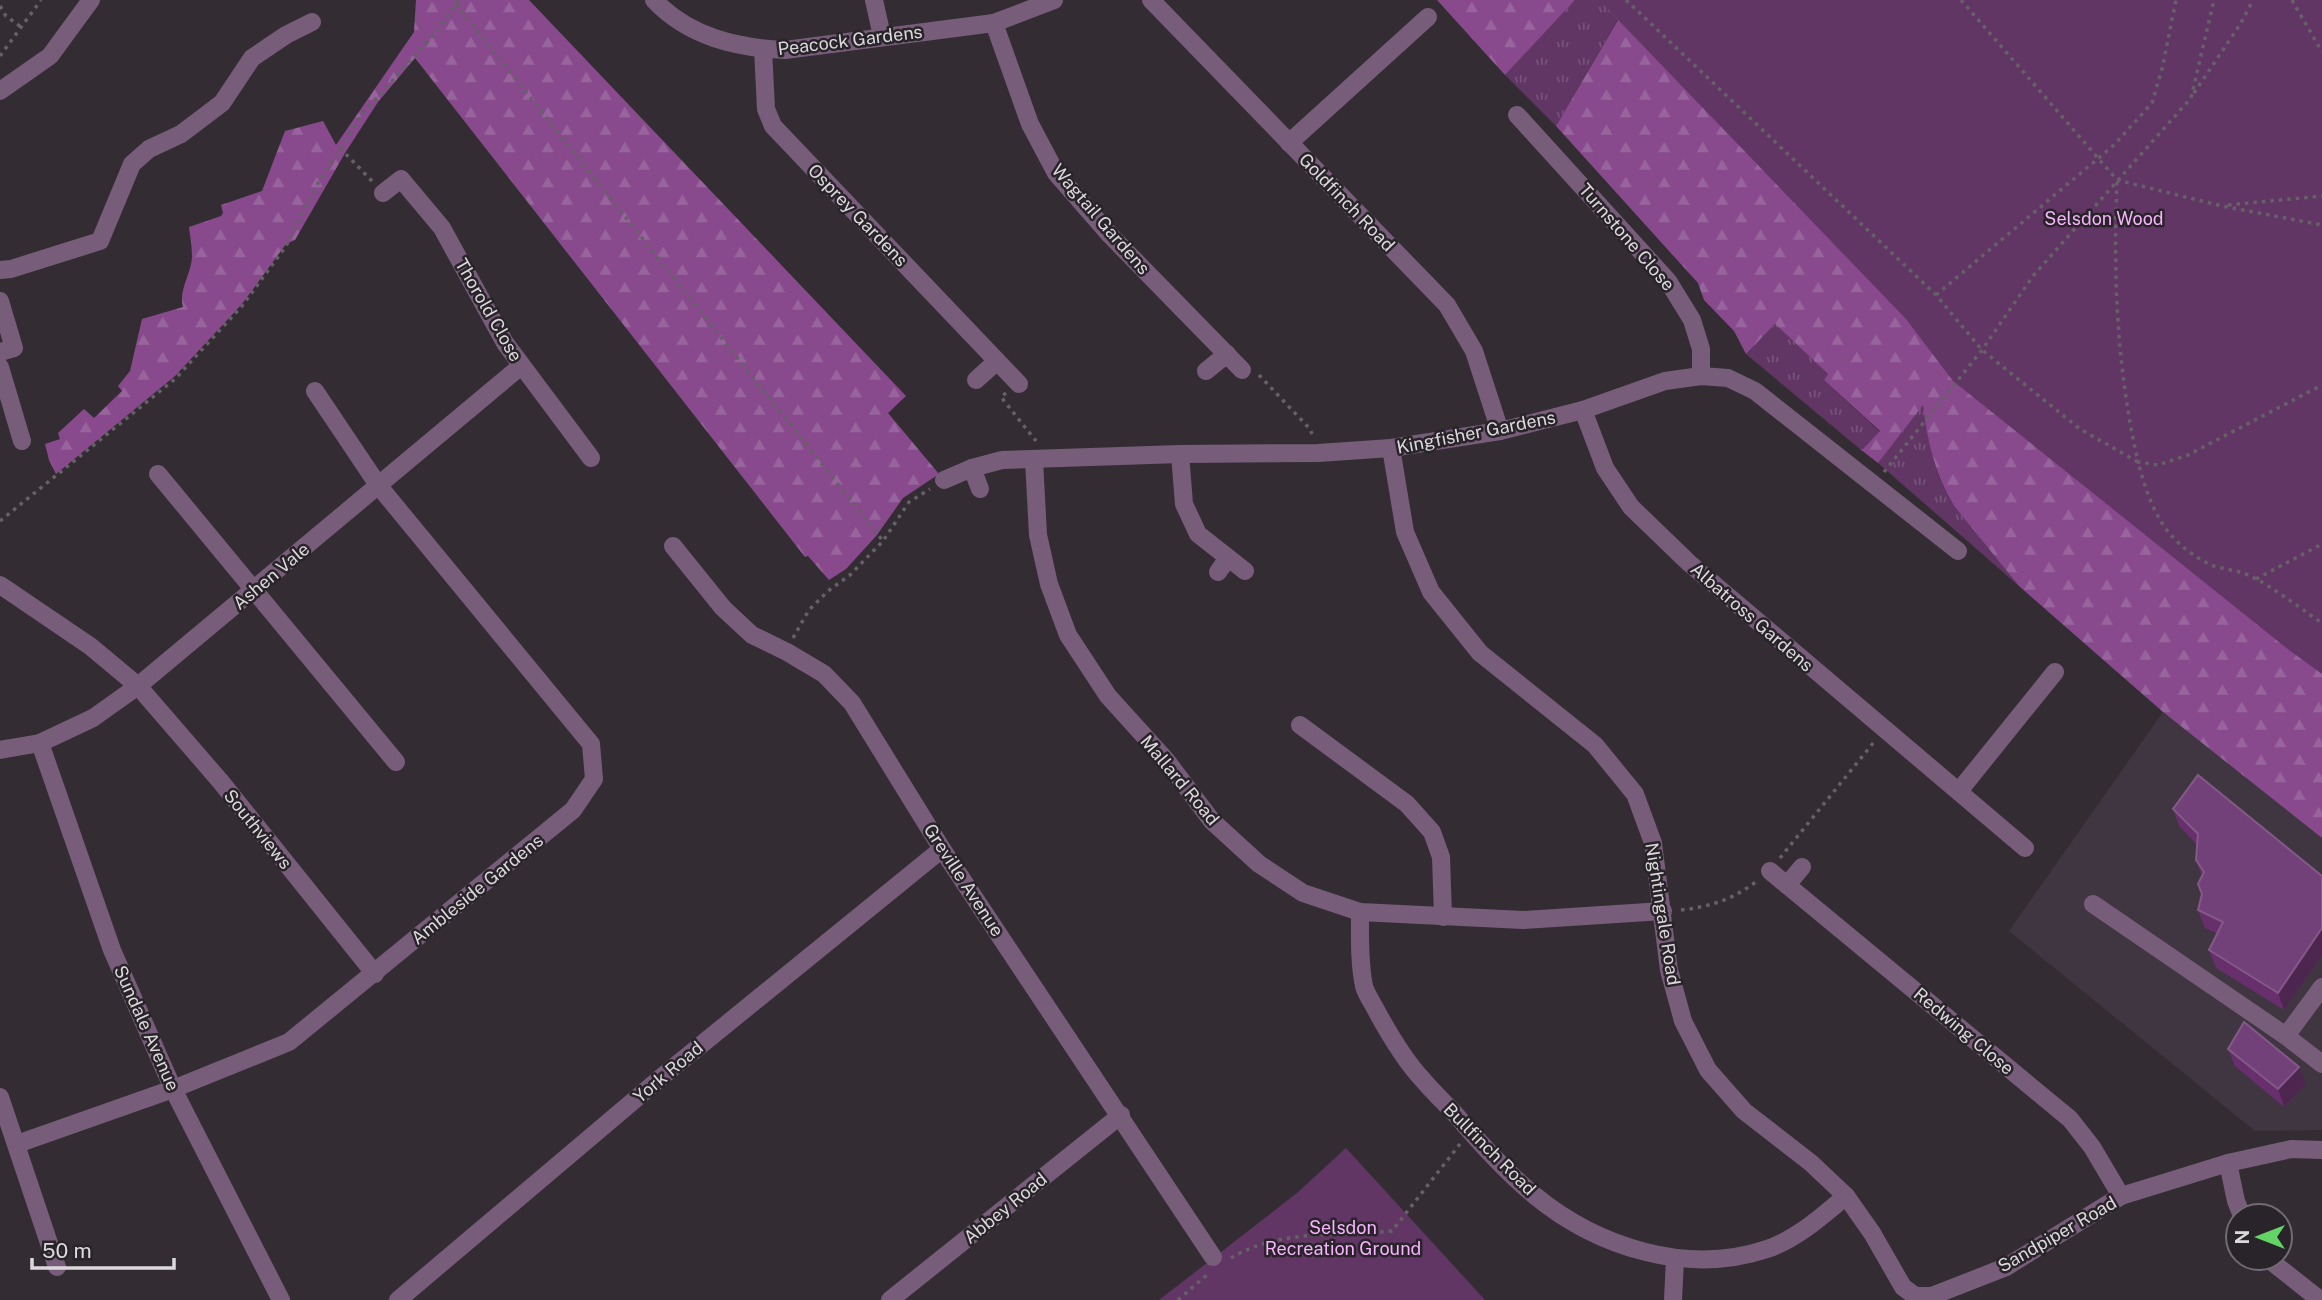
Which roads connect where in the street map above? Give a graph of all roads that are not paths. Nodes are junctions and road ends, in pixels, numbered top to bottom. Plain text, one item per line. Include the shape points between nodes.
1 (91, 0) edge
2 (654, 0) edge
3 (874, 0) edge
4 (1054, 0) edge
5 (1151, 0) edge
6 (1428, 17) dead end
7 (312, 22) dead end
8 (994, 23) junction
9 (882, 36) junction
10 (763, 49) junction
11 (0, 91) edge
12 (1517, 115) dead end
13 (1289, 143) junction
14 (383, 193) road end
15 (0, 270) edge
16 (0, 301) edge
17 (4, 332) edge
18 (0, 352) edge
19 (1227, 354) junction
20 (998, 361) junction
21 (521, 366) junction
22 (0, 367) edge
23 (1242, 370) road end
24 (1206, 371) dead end
25 (1701, 376) junction
26 (976, 380) dead end
27 (1019, 384) road end
28 (315, 391) dead end
29 (1583, 410) junction
30 (1500, 431) junction
31 (22, 441) dead end
32 (1391, 448) junction
33 (1180, 454) junction
34 (591, 458) dead end
35 (1034, 460) junction
36 (972, 468) junction
37 (158, 474) dead end
38 (944, 480) road end
39 (378, 485) junction
40 (980, 489) dead end
41 (673, 546) dead end
42 (1958, 551) dead end
43 (1245, 570) dead end
44 (0, 585) edge
45 (253, 592) junction
46 (2055, 672) dead end
47 (138, 686) junction
48 (1300, 724) dead end
49 (40, 743) junction
50 (0, 750) edge
51 (396, 762) dead end
52 (1959, 791) junction
53 (2025, 848) dead end
54 (942, 849) junction
55 (1802, 867) dead end
56 (1770, 871) road end
57 (1787, 885) junction
58 (2094, 904) dead end
59 (1663, 911) junction
60 (1360, 912) junction
61 (1443, 917) junction
62 (375, 974) junction
63 (2322, 987) edge
64 (2286, 1036) junction
65 (2322, 1064) edge
66 (173, 1089) junction
67 (0, 1097) edge
68 (1121, 1115) junction
69 (17, 1144) junction
70 (2322, 1150) edge
71 (2228, 1163) junction
72 (1846, 1196) junction
73 (2121, 1196) junction
74 (2236, 1202) edge
75 (1675, 1259) junction
76 (1216, 1261) road end
77 (57, 1267) dead end
78 (2285, 1272) edge
79 (1915, 1298) edge
80 (281, 1300) edge
81 (398, 1300) edge
82 (890, 1300) edge
83 (1673, 1300) edge
84 (2320, 1300) edge

1 - 11 street via 50,56
2 - 10 street, Peacock Gardens via 687,28
3 - 9 street
4 - 8 street, Peacock Gardens
5 - 13 street, Goldfinch Road
6 - 13 street
7 - 15 street via 252,58 222,103 132,164 100,241
8 - 9 street, Peacock Gardens
8 - 19 street, Wagtail Gardens via 1030,124 1056,173
9 - 10 street, Peacock Gardens
10 - 20 street, Osprey Gardens via 766,109 773,125
12 - 25 street, Turnstone Close via 1668,281 1692,320 1701,348
13 - 30 street, Goldfinch Road via 1447,304 1474,351
14 - 21 street, Thorold Close via 401,179 442,228
16 - 17 street
17 - 18 street via 14,348
19 - 23 street, Wagtail Gardens
19 - 24 street
20 - 26 street
20 - 27 street, Osprey Gardens
21 - 34 street, Thorold Close
21 - 39 street, Ashen Vale
22 - 31 street
25 - 29 street, Kingfisher Gardens via 1665,381
25 - 42 street, Kingfisher Gardens via 1728,378 1755,391
28 - 39 street, Ambleside Gardens
29 - 30 street, Kingfisher Gardens
29 - 52 street, Albatross Gardens via 1605,468 1631,507 1689,563
30 - 32 street, Kingfisher Gardens
32 - 33 street, Kingfisher Gardens
32 - 59 street, Nightingale Road via 1405,532 1431,592 1480,653 1595,745 1634,794 1653,843
33 - 35 street, Kingfisher Gardens
33 - 43 street via 1184,503 1198,534 1223,565
35 - 36 street, Kingfisher Gardens via 1002,460
35 - 60 street, Mallard Road via 1038,535 1049,584 1068,635 1108,696 1166,760 1212,821 1259,864 1304,893
36 - 38 street, Kingfisher Gardens
36 - 40 street
37 - 45 street
39 - 45 street, Ashen Vale
39 - 62 street, Ambleside Gardens via 591,744 594,779 573,810
41 - 54 street, Greville Avenue via 751,635 824,674 852,703
44 - 47 street, Southviews via 90,646
45 - 47 street, Ashen Vale
45 - 51 street
46 - 52 street
47 - 49 street, Ashen Vale via 93,718
47 - 62 street, Southviews
48 - 61 street via 1407,804 1432,832 1441,857
49 - 50 street, Ashen Vale
49 - 66 street, Sundale Avenue via 112,950
52 - 53 street, Albatross Gardens
54 - 68 street, Greville Avenue
54 - 81 street, York Road
55 - 57 street
56 - 57 street, Redwing Close
57 - 73 street, Redwing Close via 2070,1119
58 - 64 street
59 - 61 street, Mallard Road via 1522,920
59 - 72 street, Nightingale Road via 1669,970 1683,1021 1708,1070 1744,1111
60 - 61 street, Mallard Road
60 - 75 street, Bullfinch Road via 1365,988 1422,1080 1533,1194 1568,1220 1602,1237
62 - 66 street, Ambleside Gardens via 289,1042
63 - 64 street
64 - 65 street
66 - 69 street, Ambleside Gardens
66 - 80 street, Sundale Avenue
67 - 69 street
68 - 76 street, Greville Avenue
68 - 82 street, Abbey Road
69 - 77 street
70 - 71 street, Sandpiper Road via 2291,1149
71 - 73 street, Sandpiper Road
71 - 74 street
72 - 75 street, Bullfinch Road via 1807,1228 1768,1249 1722,1258
72 - 79 street, Nightingale Road via 1903,1287
73 - 79 street, Sandpiper Road via 2006,1267 1932,1296
75 - 83 street
78 - 84 street

